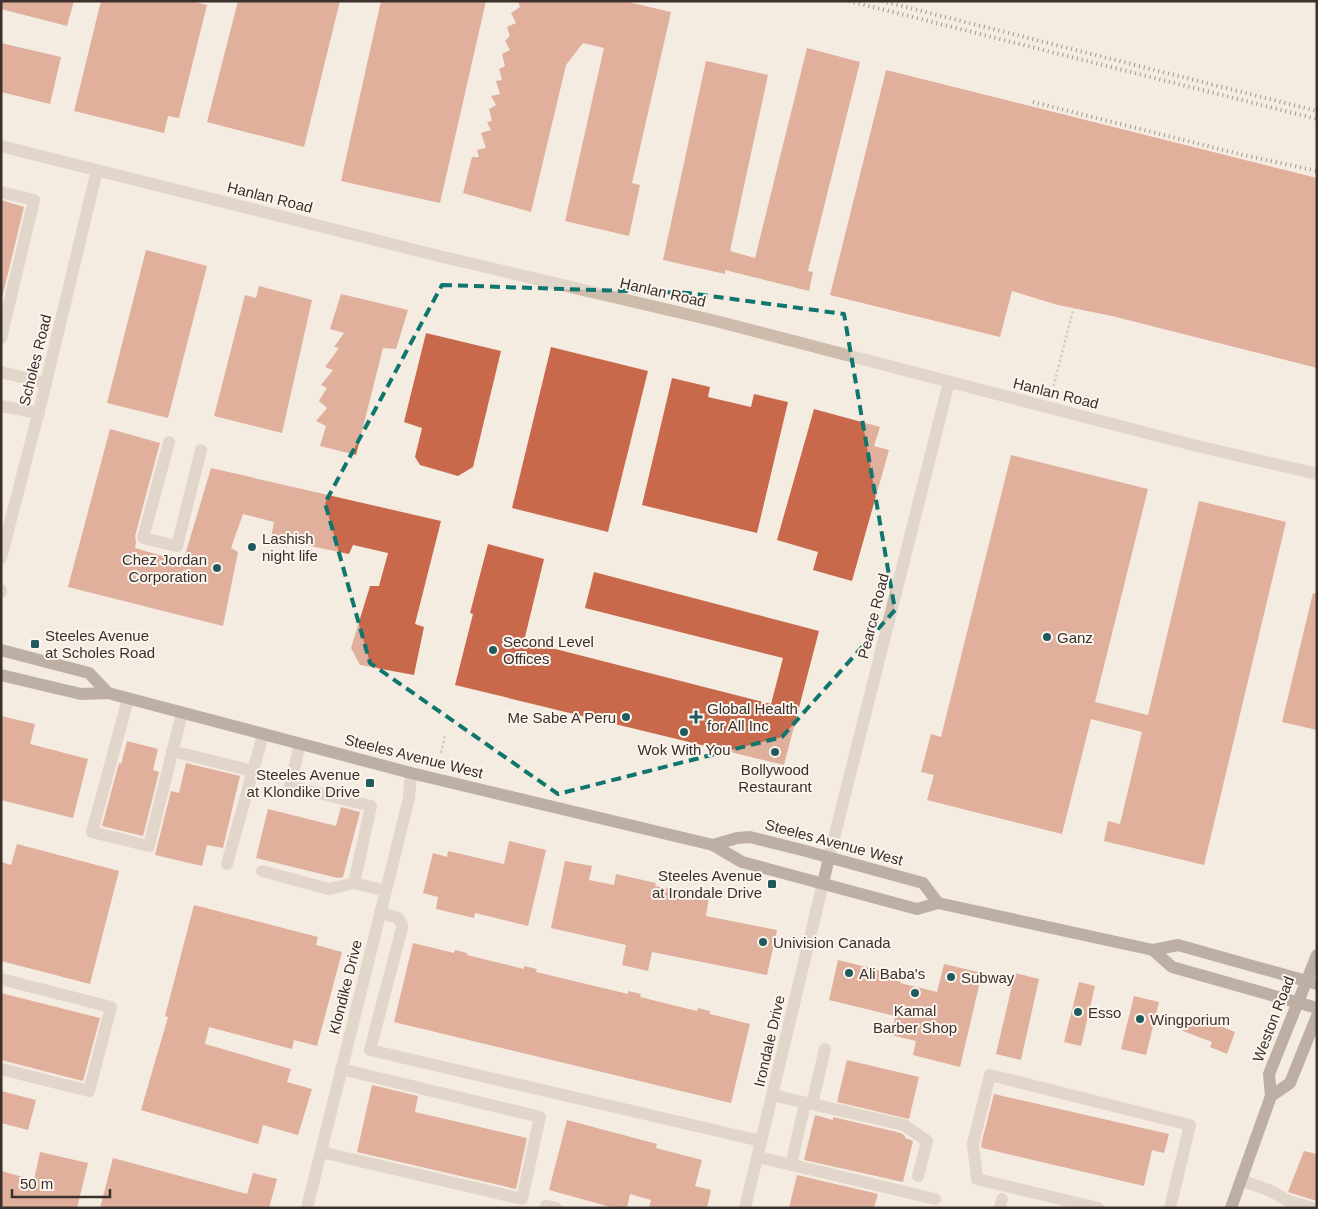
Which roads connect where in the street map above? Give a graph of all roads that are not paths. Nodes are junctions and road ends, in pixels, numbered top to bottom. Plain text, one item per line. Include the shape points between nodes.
1 (1, 146) edge
2 (97, 170) junction
3 (1, 192) edge
4 (1, 338) edge
5 (1, 372) edge
6 (949, 382) junction
7 (46, 383) junction
8 (1, 406) edge
9 (39, 413) junction
10 (168, 442) dead end
11 (201, 450) dead end
12 (1317, 474) edge
13 (5, 526) edge
14 (1, 558) edge
15 (1, 650) edge
16 (1, 675) edge
17 (108, 693) junction
18 (128, 699) junction
19 (182, 713) junction
20 (263, 735) junction
21 (300, 744) junction
22 (172, 750) junction
23 (253, 771) junction
24 (411, 773) junction
25 (713, 845) junction
26 (829, 858) junction
27 (227, 864) dead end
28 (262, 871) dead end
29 (354, 882) junction
30 (823, 883) junction
31 (386, 891) junction
32 (938, 903) junction
33 (380, 912) junction
34 (1153, 950) junction
35 (1317, 955) edge
36 (1, 979) edge
37 (1311, 983) edge
38 (1297, 1003) junction
39 (1317, 1008) edge
40 (1317, 1016) edge
41 (348, 1044) junction
42 (826, 1049) dead end
43 (370, 1050) junction
44 (1, 1068) edge
45 (342, 1069) junction
46 (772, 1095) junction
47 (1271, 1096) junction
48 (809, 1104) junction
49 (762, 1141) junction
50 (321, 1152) junction
51 (758, 1157) junction
52 (791, 1165) junction
53 (918, 1176) dead end
54 (1241, 1180) junction
55 (935, 1199) dead end
56 (307, 1208) edge
57 (747, 1208) edge
58 (1098, 1208) edge
59 (1170, 1208) edge
60 (1231, 1208) edge
61 (1313, 1208) edge

1 - 2 street, Hanlan Road
2 - 6 street, Hanlan Road via 443,257 716,321
2 - 7 street, Scholes Road
3 - 4 street via 34,200
5 - 7 street
6 - 12 street, Hanlan Road
6 - 26 street, Pearce Road
7 - 9 street, Scholes Road
8 - 9 street
9 - 13 street, Scholes Road
10 - 11 street via 143,538 177,546
13 - 14 street, Scholes Road
15 - 17 main road, Steeles Avenue West via 89,673
16 - 17 main road, Steeles Avenue West via 81,694
17 - 18 main road, Steeles Avenue West
18 - 19 main road, Steeles Avenue West
18 - 22 street via 92,832 149,846
19 - 20 main road, Steeles Avenue West
19 - 22 street
20 - 21 main road, Steeles Avenue West
20 - 23 street
21 - 24 main road, Steeles Avenue West
21 - 29 street via 290,786 370,806
22 - 23 street
23 - 27 street
24 - 25 main road, Steeles Avenue West
24 - 31 street, Klondike Drive via 409,798
25 - 26 main road, Steeles Avenue West via 750,837
25 - 30 main road, Steeles Avenue West via 742,862
26 - 30 main road
26 - 32 main road, Steeles Avenue West via 923,882
28 - 29 street via 329,889
29 - 31 street
30 - 32 main road, Steeles Avenue West via 917,909
30 - 46 street, Irondale Drive
31 - 33 street, Klondike Drive
32 - 34 main road, Steeles Avenue West
33 - 41 street, Klondike Drive
33 - 43 street via 398,918 402,928
34 - 37 main road, Steeles Avenue West via 1178,945
34 - 38 main road, Steeles Avenue West via 1172,966
35 - 37 main road, Weston Road
36 - 44 street via 111,1007 89,1091
37 - 38 main road, Weston Road
38 - 39 main road, Steeles Avenue West
38 - 47 main road, Weston Road via 1269,1074
40 - 47 main road via 1290,1083
41 - 43 street
41 - 45 street, Klondike Drive
42 - 48 street
43 - 49 street
45 - 50 street, Klondike Drive
45 - 50 street via 540,1117 522,1199
46 - 48 street
46 - 49 street, Irondale Drive
47 - 54 main road, Weston Road
48 - 52 street
48 - 53 street via 904,1125 927,1141
49 - 51 street, Irondale Drive
50 - 56 street, Klondike Drive
51 - 52 street
51 - 57 street, Irondale Drive
52 - 55 street
54 - 60 main road, Weston Road
54 - 61 street via 1288,1201
58 - 59 street via 977,1179 973,1144 990,1075 1190,1125

